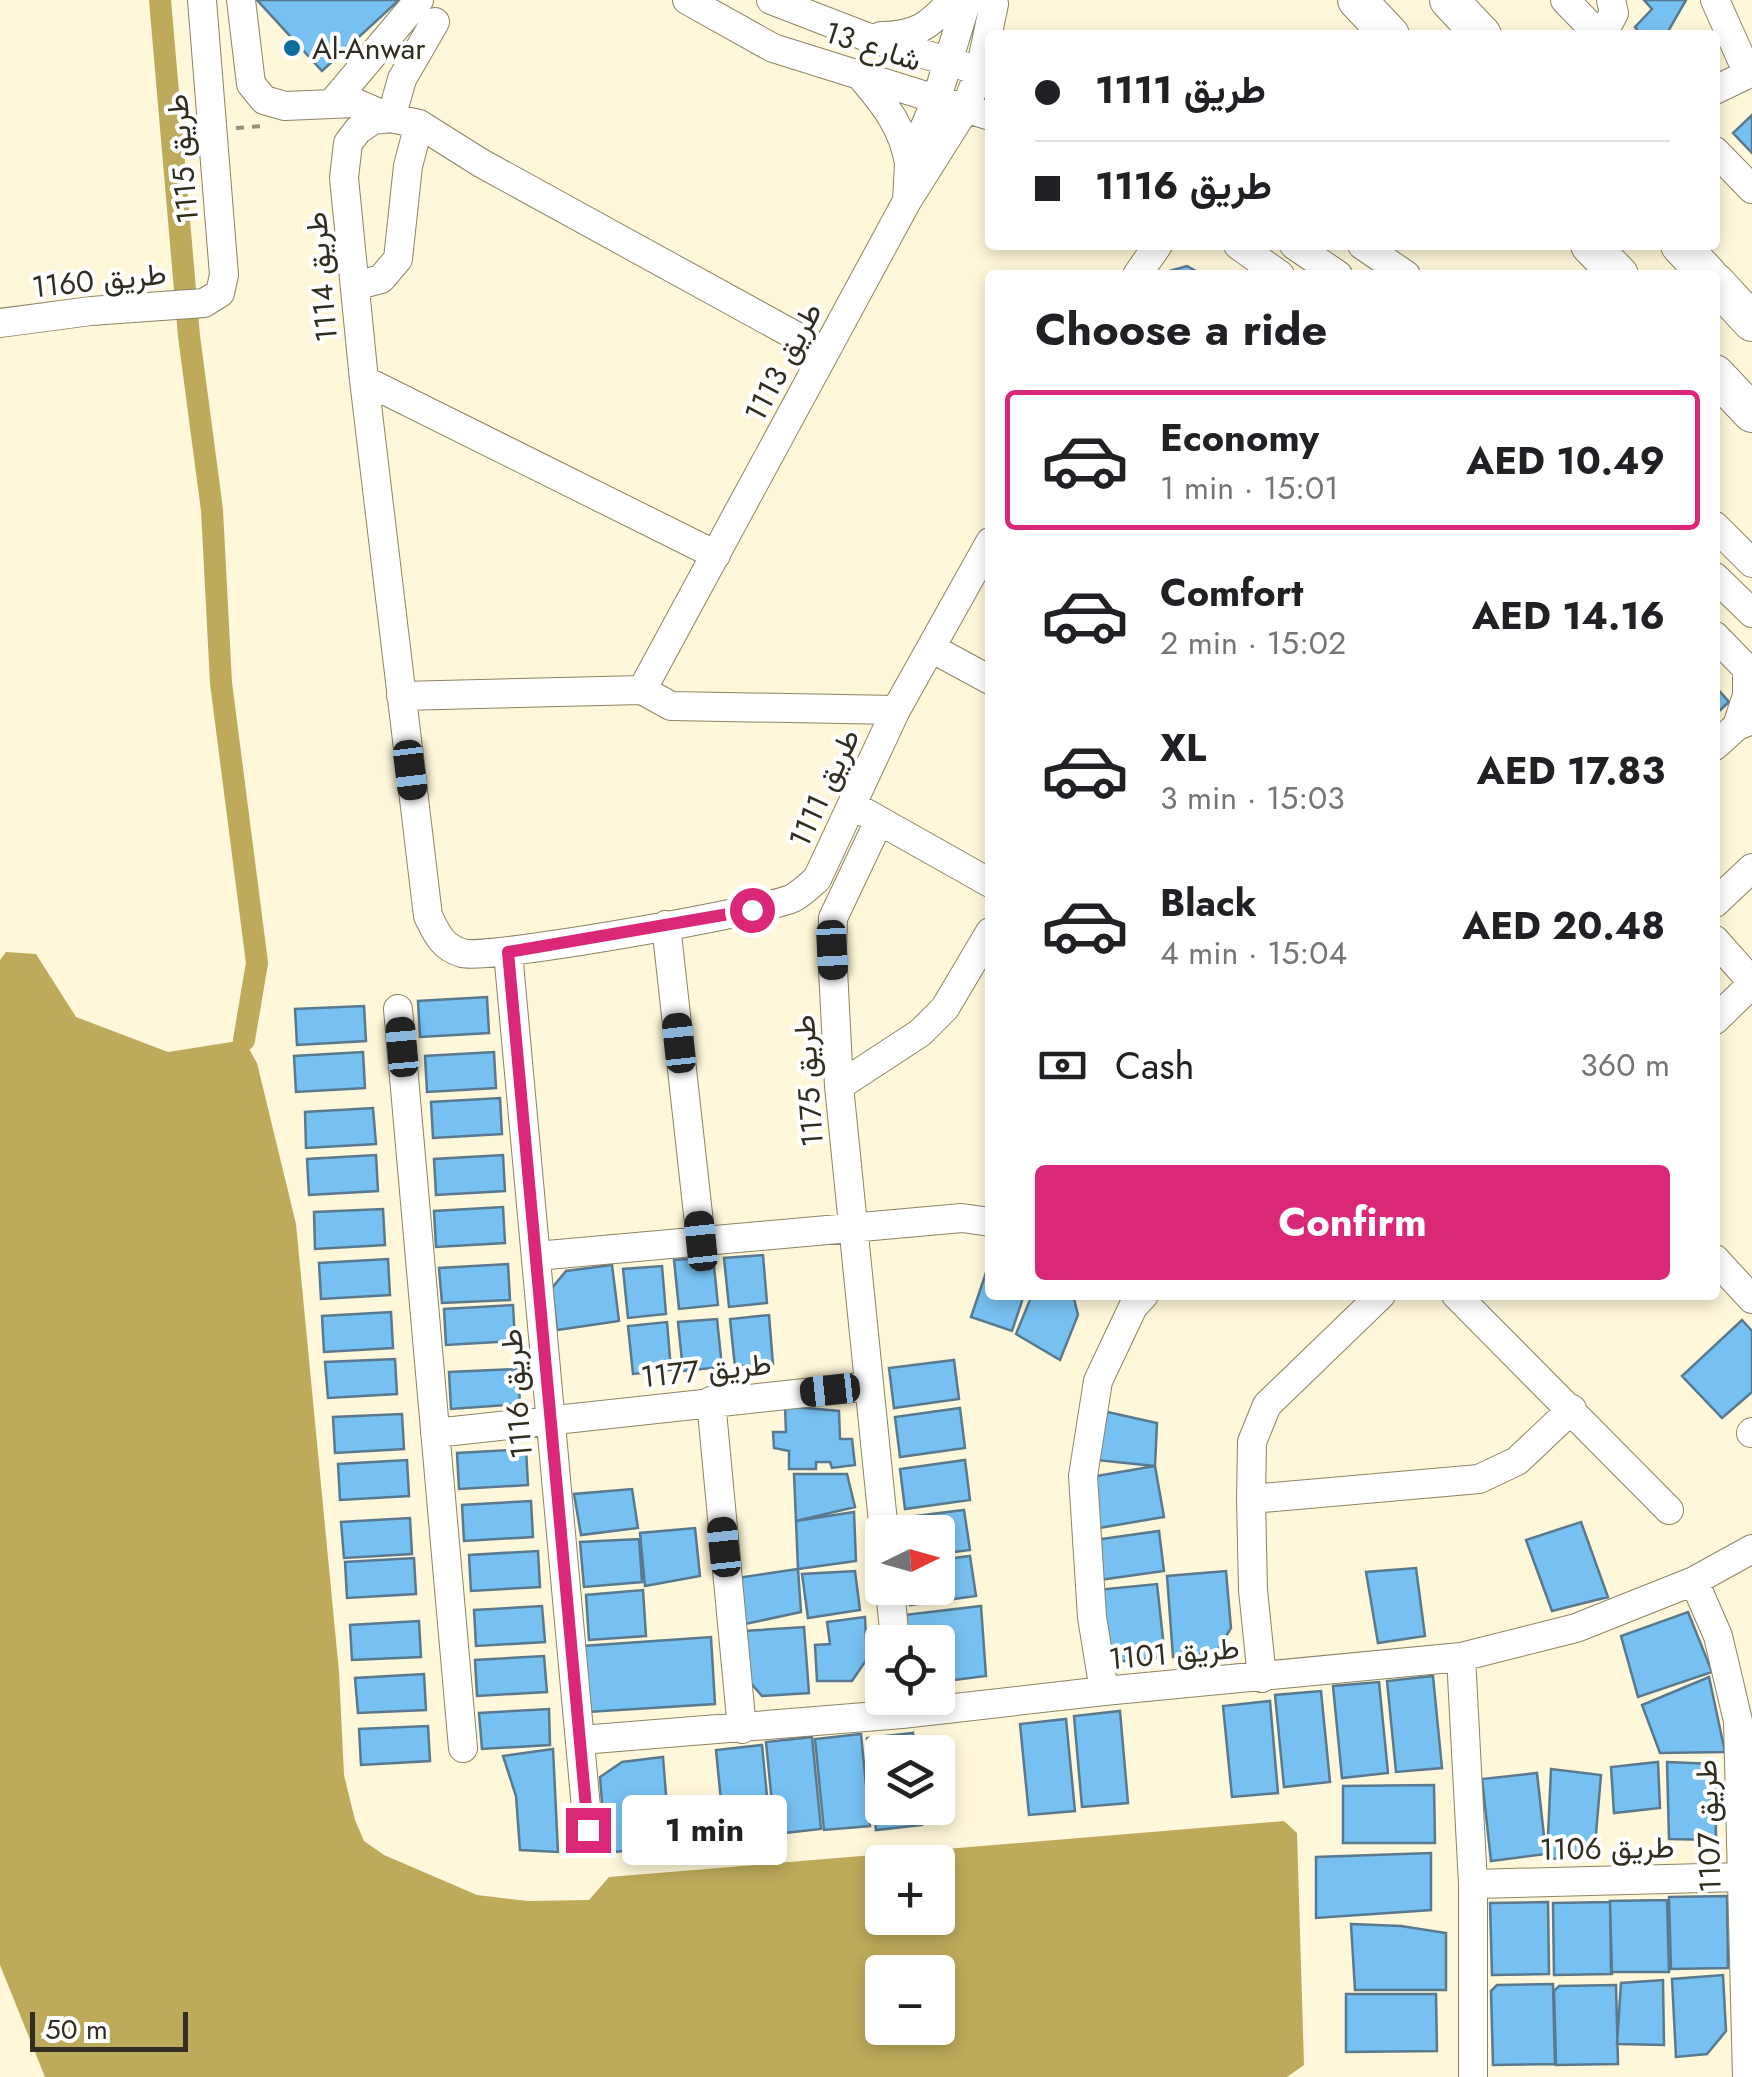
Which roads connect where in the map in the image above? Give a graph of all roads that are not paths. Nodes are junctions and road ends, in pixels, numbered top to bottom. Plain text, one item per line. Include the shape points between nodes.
1 (202, 0) edge
2 (242, 0) edge
3 (687, 0) edge
4 (772, 0) edge
5 (952, 0) edge
6 (1357, 0) edge
7 (1449, 0) edge
8 (1566, 0) edge
9 (1611, 0) edge
10 (1715, 0) edge
11 (985, 1) edge
12 (427, 11) edge
13 (1008, 30) edge
14 (1385, 30) edge
15 (1477, 30) edge
16 (1596, 30) edge
17 (1604, 30) edge
18 (1741, 31) edge
19 (867, 37) junction
20 (950, 64) junction
21 (985, 73) edge
22 (1750, 73) edge
23 (862, 78) junction
24 (1720, 88) edge
25 (936, 101) junction
26 (332, 102) junction
27 (977, 112) edge
28 (390, 118) junction
29 (419, 124) junction
30 (985, 132) edge
31 (1720, 156) edge
32 (918, 168) junction
33 (1752, 189) edge
34 (1245, 250) edge
35 (1301, 250) edge
36 (1369, 250) edge
37 (1595, 250) edge
38 (1685, 250) edge
39 (1273, 270) edge
40 (1331, 270) edge
41 (1399, 270) edge
42 (1614, 270) edge
43 (1703, 270) edge
44 (355, 286) junction
45 (1720, 287) edge
46 (204, 303) joint
47 (1752, 322) edge
48 (0, 323) edge
49 (825, 352) junction
50 (1720, 379) edge
51 (364, 380) junction
52 (1752, 413) edge
53 (1720, 531) edge
54 (985, 551) edge
55 (716, 555) junction
56 (1752, 563) edge
57 (1720, 582) edge
58 (1752, 613) edge
59 (1720, 641) edge
60 (931, 648) junction
61 (1750, 672) edge
62 (985, 677) edge
63 (642, 690) junction
64 (402, 696) junction
65 (896, 710) junction
66 (1745, 723) edge
67 (1720, 742) edge
68 (851, 805) junction
69 (879, 821) junction
70 (1752, 868) edge
71 (985, 880) edge
72 (1720, 898) edge
73 (666, 924) junction
74 (985, 940) edge
75 (443, 944) joint
76 (1720, 946) edge
77 (508, 952) junction
78 (1752, 983) edge
79 (398, 1008) dead end
80 (1720, 1015) edge
81 (839, 1086) junction
82 (985, 1221) edge
83 (853, 1226) junction
84 (701, 1241) junction
85 (536, 1256) junction
86 (1720, 1264) edge
87 (1752, 1298) edge
88 (1130, 1300) edge
89 (1376, 1300) edge
90 (1461, 1300) edge
91 (869, 1386) junction
92 (710, 1401) junction
93 (1572, 1409) junction
94 (550, 1419) junction
95 (436, 1433) junction
96 (1251, 1500) junction
97 (1669, 1510) dead end
98 (882, 1515) edge
99 (1752, 1549) edge
100 (1694, 1581) junction
101 (1461, 1657) junction
102 (1262, 1678) junction
103 (1104, 1691) junction
104 (955, 1702) edge
105 (865, 1711) edge
106 (742, 1729) junction
107 (581, 1740) junction
108 (463, 1748) dead end
109 (588, 1830) dead end
110 (1742, 1878) junction
111 (1473, 1884) junction
112 (1473, 2077) edge
113 (1747, 2077) edge

1 - 46 street, طريق 1115 via 224,276 220,294
2 - 26 street via 256,93 274,105
3 - 23 street, شارع 13 via 773,48
4 - 19 street, شارع 13
5 - 19 street via 906,36
6 - 14 highway
7 - 15 highway
8 - 16 street
9 - 17 street via 1614,12
10 - 18 street
11 - 13 street
11 - 20 street, طريق 1113
11 - 21 street, طريق 1113
12 - 26 street
12 - 28 street
18 - 22 street
19 - 20 street, شارع 13
20 - 21 street, شارع 13
20 - 25 street, طريق 1113
21 - 27 street, طريق 1113
22 - 24 street
23 - 25 street, شارع 13
23 - 32 street via 890,110
25 - 27 street, شارع 13
25 - 32 street, طريق 1113
26 - 28 street via 363,104
27 - 32 street, طريق 1113
28 - 29 street
28 - 44 street, طريق 1114 via 358,130 344,160
29 - 44 street via 398,259 381,280
29 - 49 street
30 - 32 street
31 - 33 street
32 - 49 street, طريق 1113
34 - 39 street
35 - 40 street
36 - 41 street
37 - 42 highway
38 - 43 highway
44 - 51 street, طريق 1114
45 - 47 highway
46 - 48 street, طريق 1160
49 - 55 street, طريق 1113
50 - 52 highway
51 - 55 street
51 - 64 street, طريق 1114
53 - 56 street
54 - 60 street, طريق 1111
55 - 63 street, طريق 1113
57 - 58 street
59 - 61 street
60 - 62 street
60 - 65 street, طريق 1111
61 - 66 street
63 - 64 street
63 - 65 street via 671,706
64 - 75 street, طريق 1114 via 428,916
65 - 68 street, طريق 1111
66 - 67 street
68 - 69 street
68 - 73 street, طريق 1111 via 817,879 794,898
69 - 71 street
69 - 81 street, طريق 1175 via 832,918
70 - 72 street
73 - 77 street, طريق 1111
73 - 84 street
74 - 81 street via 945,1008 920,1033
75 - 77 street, طريق 1111 via 466,955
76 - 78 street
77 - 85 street, طريق 1116
78 - 80 street
79 - 95 street
81 - 83 street, طريق 1175
82 - 83 street
83 - 84 street
83 - 91 street, طريق 1175
84 - 85 street
85 - 94 street, طريق 1116
86 - 87 street
88 - 103 street via 1098,1381 1083,1476
89 - 96 street via 1268,1405 1252,1442
90 - 93 street
91 - 92 street, طريق 1177
91 - 98 street, طريق 1175
92 - 94 street, طريق 1177
92 - 106 street
93 - 96 street via 1517,1461 1480,1479
93 - 97 street
94 - 95 street, طريق 1177
94 - 107 street, طريق 1116
95 - 108 street
96 - 102 street
99 - 100 street, طريق 1101
100 - 101 street, طريق 1101 via 1576,1628
100 - 110 street, طريق 1107 via 1734,1692
101 - 102 street, طريق 1101
101 - 111 street
102 - 103 street, طريق 1101
103 - 104 street, طريق 1101
105 - 106 street, طريق 1101
106 - 107 street, طريق 1101
107 - 109 street, طريق 1116
110 - 111 street, طريق 1106
110 - 113 street, طريق 1107
111 - 112 street

